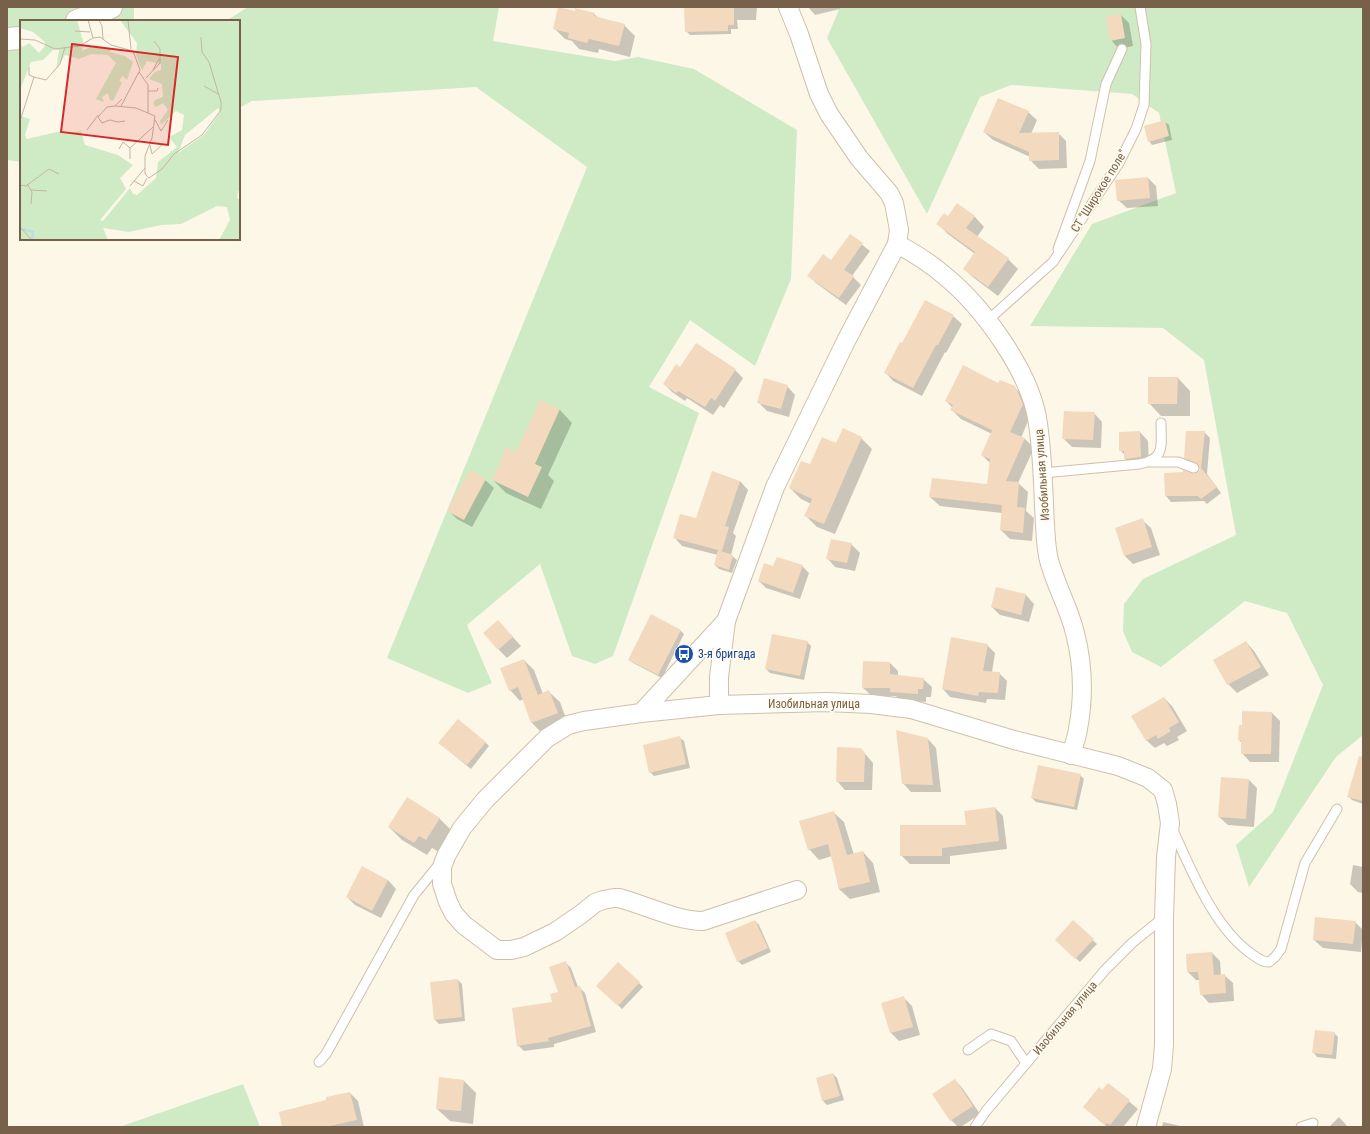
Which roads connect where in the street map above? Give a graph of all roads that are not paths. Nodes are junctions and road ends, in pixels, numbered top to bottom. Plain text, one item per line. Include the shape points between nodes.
1 (111, 7) edge
2 (788, 7) edge
3 (1140, 7) edge
4 (80, 20) edge
5 (20, 38) edge
6 (7, 39) edge
7 (1122, 49) dead end
8 (897, 244) junction
9 (1054, 262) junction
10 (987, 321) junction
11 (1161, 423) dead end
12 (1150, 462) junction
13 (1194, 468) dead end
14 (1043, 473) junction
15 (726, 621) junction
16 (719, 705) junction
17 (641, 713) junction
18 (1071, 755) junction
19 (1337, 808) dead end
20 (1170, 823) junction
21 (446, 856) junction
22 (797, 890) dead end
23 (1164, 917) junction
24 (968, 1050) dead end
25 (319, 1062) dead end
26 (1026, 1063) junction
27 (1314, 1123) dead end
28 (975, 1127) edge
29 (1146, 1127) edge
30 (1301, 1127) edge

1 - 4 street
2 - 8 street via 800,34 819,94 829,114 894,203 899,230
3 - 9 lane, СТ "Широкое поле" via 1146,44 1144,105 1136,129 1119,163
5 - 6 street
7 - 9 lane via 1106,84 1090,161
8 - 10 street, Изобильная улица via 916,254 945,276
8 - 15 street via 846,341 775,487
9 - 10 lane, СТ "Широкое поле"
10 - 14 street, Изобильная улица via 1020,371 1030,395 1038,422
11 - 12 lane via 1161,446 1158,455
12 - 13 lane via 1178,462
12 - 14 lane
14 - 18 street, Изобильная улица via 1048,556 1075,632 1080,658 1082,691 1078,729
15 - 16 street via 719,677
15 - 17 street
16 - 17 street, Изобильная улица
16 - 18 street, Изобильная улица via 827,702 911,709
17 - 21 street, Изобильная улица via 568,725 547,738 485,800 462,828
18 - 20 street, Изобильная улица via 1118,766 1148,778 1163,790
19 - 20 lane via 1304,863 1281,949 1269,962 1263,962 1244,949 1224,928 1198,884
20 - 23 street, Изобильная улица
21 - 22 street, Изобильная улица via 442,867 442,884 454,914 464,925 497,950 524,947 555,932 603,900 619,898 683,919 703,921
21 - 25 lane via 414,895 326,1054
23 - 26 lane, Изобильная улица via 1132,943 1105,970
23 - 29 street, Изобильная улица via 1162,1069
24 - 26 lane via 991,1034 1011,1041
26 - 28 lane, Изобильная улица
27 - 30 lane

